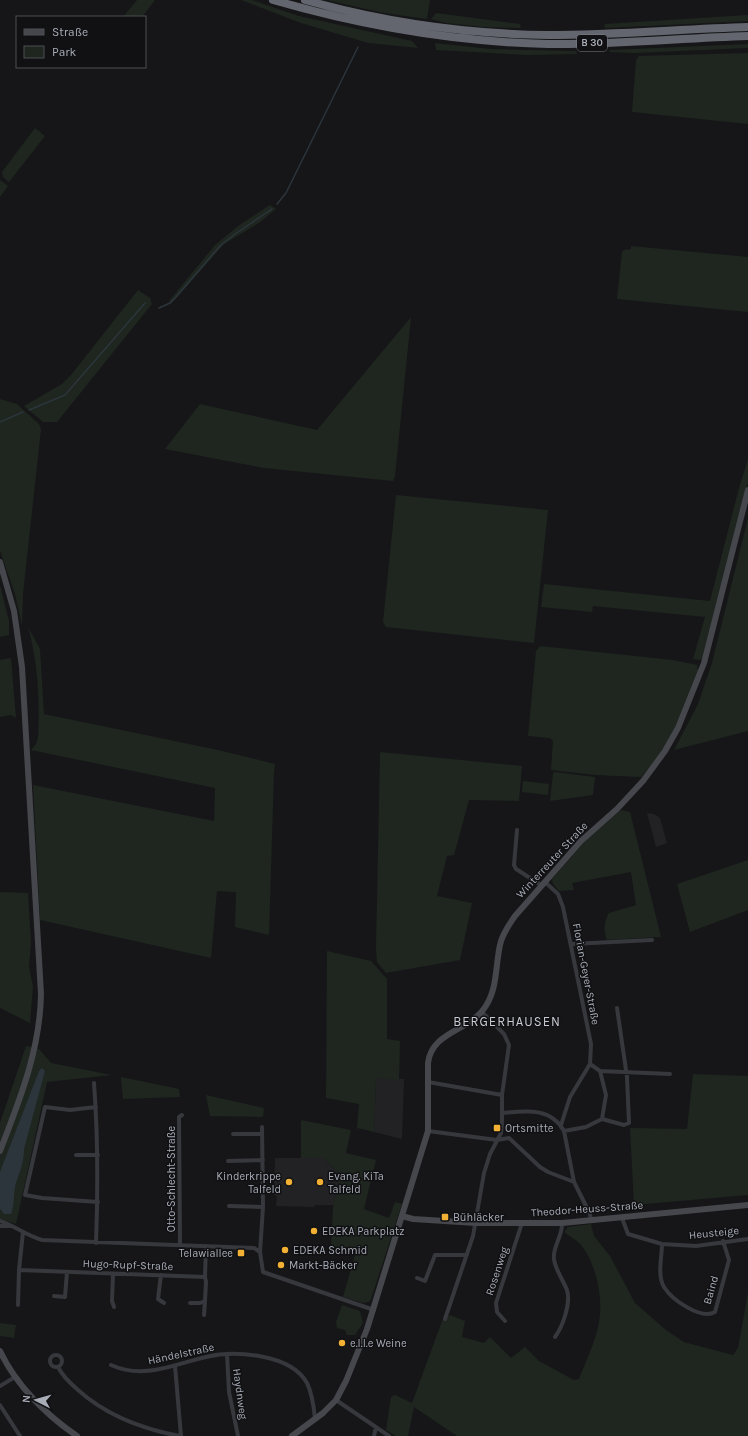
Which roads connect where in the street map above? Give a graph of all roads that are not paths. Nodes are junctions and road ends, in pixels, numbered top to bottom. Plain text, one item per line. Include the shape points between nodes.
1 (273, 0) edge
2 (305, 0) edge
3 (748, 27) edge
4 (437, 31) junction
5 (748, 36) edge
6 (748, 490) edge
7 (0, 562) edge
8 (517, 830) dead end
9 (543, 884) junction
10 (652, 940) dead end
11 (572, 944) junction
12 (617, 1008) dead end
13 (482, 1012) junction
14 (590, 1064) junction
15 (600, 1071) junction
16 (626, 1072) junction
17 (670, 1074) dead end
18 (428, 1082) junction
19 (94, 1083) dead end
20 (502, 1095) junction
21 (96, 1107) junction
22 (503, 1113) junction
23 (182, 1114) dead end
24 (602, 1119) junction
25 (561, 1125) junction
26 (262, 1126) dead end
27 (564, 1131) junction
28 (428, 1132) junction
29 (233, 1134) dead end
30 (262, 1134) junction
31 (497, 1140) junction
32 (0, 1151) edge
33 (76, 1155) dead end
34 (98, 1155) junction
35 (263, 1160) junction
36 (228, 1161) dead end
37 (574, 1182) junction
38 (98, 1202) junction
39 (748, 1205) edge
40 (229, 1206) dead end
41 (263, 1208) junction
42 (402, 1216) junction
43 (622, 1218) junction
44 (0, 1221) edge
45 (591, 1221) junction
46 (476, 1222) junction
47 (562, 1223) junction
48 (522, 1224) junction
49 (0, 1226) edge
50 (11, 1226) junction
51 (23, 1232) junction
52 (747, 1239) edge
53 (723, 1241) junction
54 (96, 1243) junction
55 (662, 1244) junction
56 (180, 1245) junction
57 (206, 1246) junction
58 (260, 1252) junction
59 (467, 1255) junction
60 (18, 1270) junction
61 (67, 1272) junction
62 (113, 1274) junction
63 (161, 1275) junction
64 (205, 1278) junction
65 (417, 1278) dead end
66 (54, 1296) dead end
67 (205, 1301) junction
68 (164, 1303) dead end
69 (190, 1303) dead end
70 (18, 1306) dead end
71 (114, 1307) dead end
72 (374, 1310) junction
73 (204, 1315) dead end
74 (445, 1319) dead end
75 (505, 1321) dead end
76 (555, 1336) dead end
77 (0, 1351) edge
78 (227, 1354) junction
79 (111, 1365) dead end
80 (174, 1366) junction
81 (58, 1367) dead end
82 (15, 1377) junction
83 (0, 1386) edge
84 (336, 1400) junction
85 (0, 1405) edge
86 (315, 1419) junction
87 (376, 1427) junction
88 (20, 1436) edge
89 (77, 1436) edge
90 (180, 1436) edge
91 (238, 1436) edge
92 (292, 1436) edge
93 (374, 1436) edge
94 (389, 1436) edge

1 - 4 highway, B 30 via 319,13 417,33
2 - 4 highway, B 30 via 418,24
3 - 4 highway, B 30 via 546,35
4 - 5 highway, B 30 via 503,42 549,44
6 - 9 street, Winterreuter Straße via 704,663 678,728 654,768 617,809 581,841
7 - 32 street via 14,611 22,667 41,994 33,1056
8 - 9 street, Florian-Geyer-Straße via 514,865 516,869
9 - 11 street, Florian-Geyer-Straße via 561,900
9 - 13 street, Winterreuter Straße via 515,916 503,936 493,990
10 - 11 street
11 - 14 street, Florian-Geyer-Straße via 591,1044
12 - 16 street
13 - 18 street, Winterreuter Straße via 433,1047 429,1056
13 - 20 street via 504,1034 509,1045
14 - 15 street
14 - 25 street via 570,1096
15 - 16 street
15 - 24 street via 606,1095
16 - 17 street
16 - 24 street via 628,1124 616,1124
18 - 20 street
18 - 28 street
19 - 21 street
20 - 22 street
21 - 34 street
21 - 38 street via 70,1110 44,1107 24,1195
22 - 25 street via 541,1112 551,1116
22 - 31 street via 501,1133
23 - 56 street, Otto-Schlecht-Straße
24 - 27 street via 586,1127
25 - 27 street
26 - 30 street
27 - 37 street
28 - 31 street
28 - 42 street
29 - 30 street
30 - 35 street
31 - 37 street via 509,1138 540,1167
31 - 46 street via 484,1173
33 - 34 street
34 - 38 street
35 - 36 street
35 - 41 street
37 - 45 street
38 - 54 street
39 - 43 street, Theodor-Heuss-Straße
40 - 41 street
41 - 58 street
42 - 46 street, Theodor-Heuss-Straße via 413,1219
42 - 72 street
43 - 45 street, Theodor-Heuss-Straße
43 - 55 street, Heusteige via 628,1234
44 - 50 street
45 - 47 street, Theodor-Heuss-Straße
46 - 48 street, Theodor-Heuss-Straße
46 - 59 street
47 - 48 street, Theodor-Heuss-Straße
47 - 76 street via 562,1232 554,1256 568,1301 560,1330
48 - 75 street, Rosenweg via 496,1303 497,1312
49 - 50 street
50 - 51 street
51 - 54 street via 32,1238 42,1240
51 - 60 street
52 - 53 street, Heusteige
53 - 55 street, Heusteige via 696,1246
53 - 55 street, Baind via 729,1260 714,1312 705,1314 682,1305 664,1287 661,1278
54 - 56 street
56 - 57 street
57 - 58 street via 254,1248
57 - 64 street
58 - 72 street via 263,1272
59 - 65 street via 435,1255 425,1281
59 - 74 street
60 - 61 street, Hugo-Rupf-Straße
60 - 70 street
61 - 62 street, Hugo-Rupf-Straße
61 - 66 street via 65,1297
62 - 63 street, Hugo-Rupf-Straße
62 - 71 street
63 - 64 street, Hugo-Rupf-Straße
63 - 68 street via 158,1299
64 - 67 street
67 - 69 street via 200,1304
67 - 73 street
72 - 84 street via 354,1363
77 - 82 street
78 - 80 street, Händelstraße
78 - 86 street, Händelstraße via 270,1359 297,1372 307,1383
78 - 91 street, Haydnweg via 229,1392
79 - 80 street, Händelstraße via 143,1371
80 - 90 street
81 - 90 street via 73,1386 98,1406 131,1423
82 - 83 street
82 - 89 street via 34,1399
84 - 86 street
84 - 87 street
85 - 88 street
86 - 92 street
87 - 93 street
87 - 94 street

